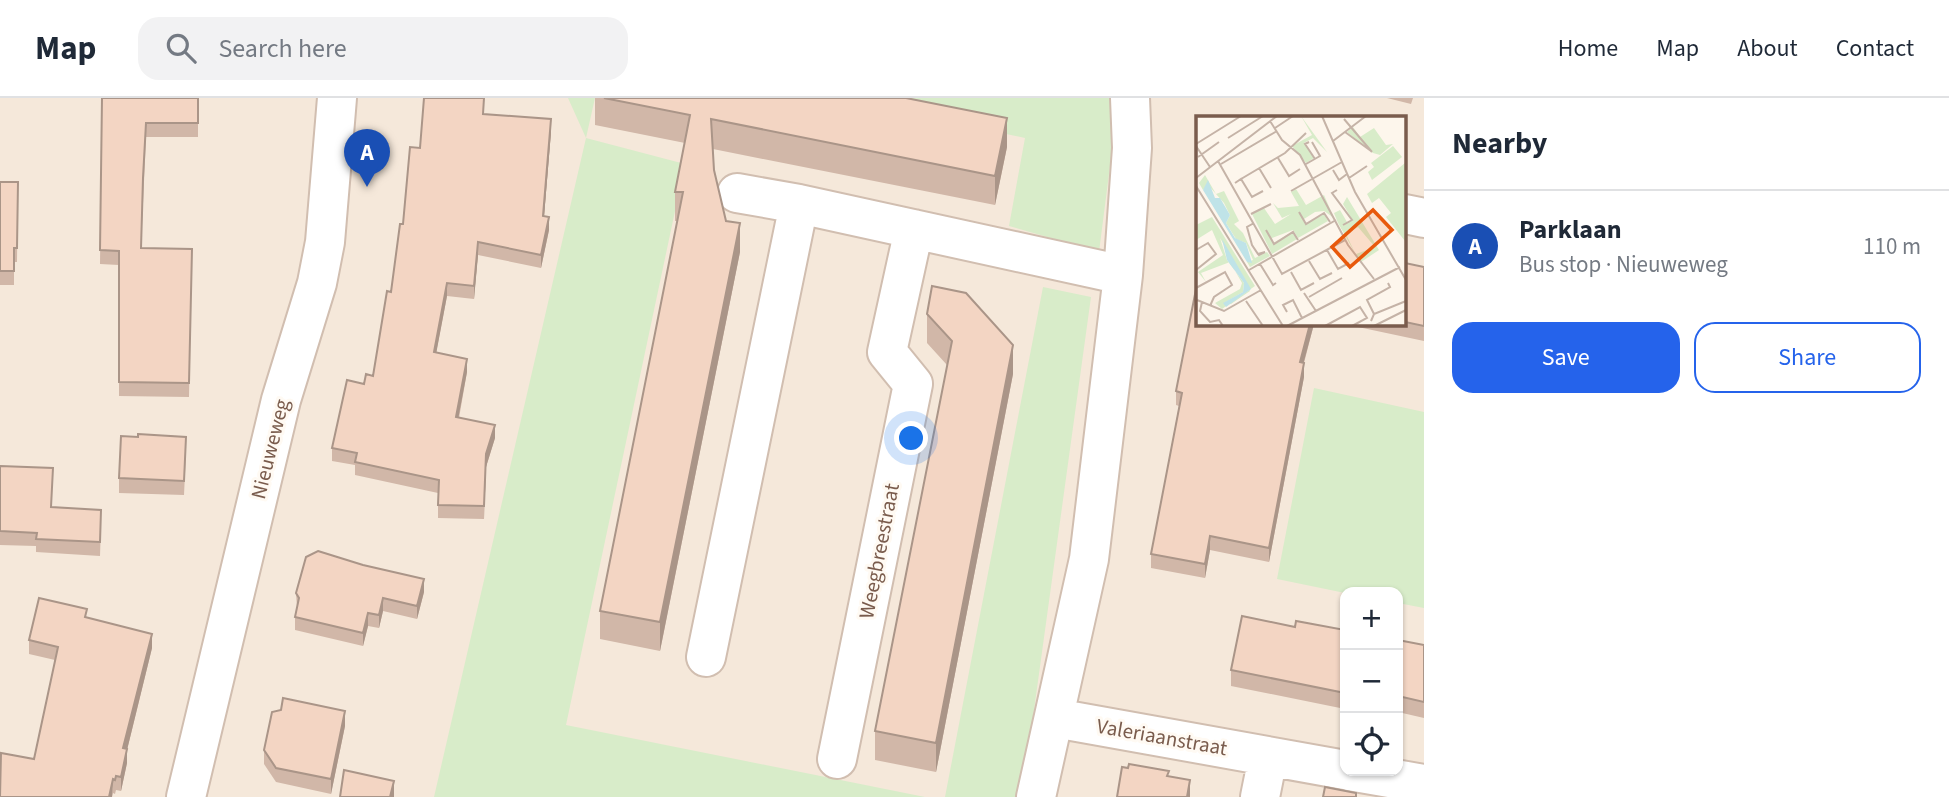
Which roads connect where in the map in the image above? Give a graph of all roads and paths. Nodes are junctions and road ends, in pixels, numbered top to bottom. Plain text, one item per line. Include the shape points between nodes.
1 (337, 98) edge
2 (1130, 98) edge
3 (737, 193) dead end
4 (799, 204) junction
5 (1406, 214) edge
6 (1424, 218) edge
7 (914, 229) junction
8 (1123, 275) junction
9 (706, 657) dead end
10 (1055, 718) junction
11 (1268, 757) junction
12 (837, 760) dead end
13 (1340, 769) edge
14 (1380, 776) edge
15 (1424, 784) edge
16 (186, 797) edge
17 (1037, 797) edge
18 (1260, 797) edge

1 - 16 street, Nieuweweg via 325,242 317,283 281,400
2 - 8 street via 1132,148
3 - 4 street
4 - 7 street
4 - 9 street
5 - 6 street
7 - 8 street
7 - 12 street, Weegbreestraat via 887,352 913,384
8 - 10 street via 1089,559
10 - 11 street, Valeriaanstraat
10 - 17 street
11 - 13 street, Valeriaanstraat
11 - 18 street
14 - 15 street, Valeriaanstraat

